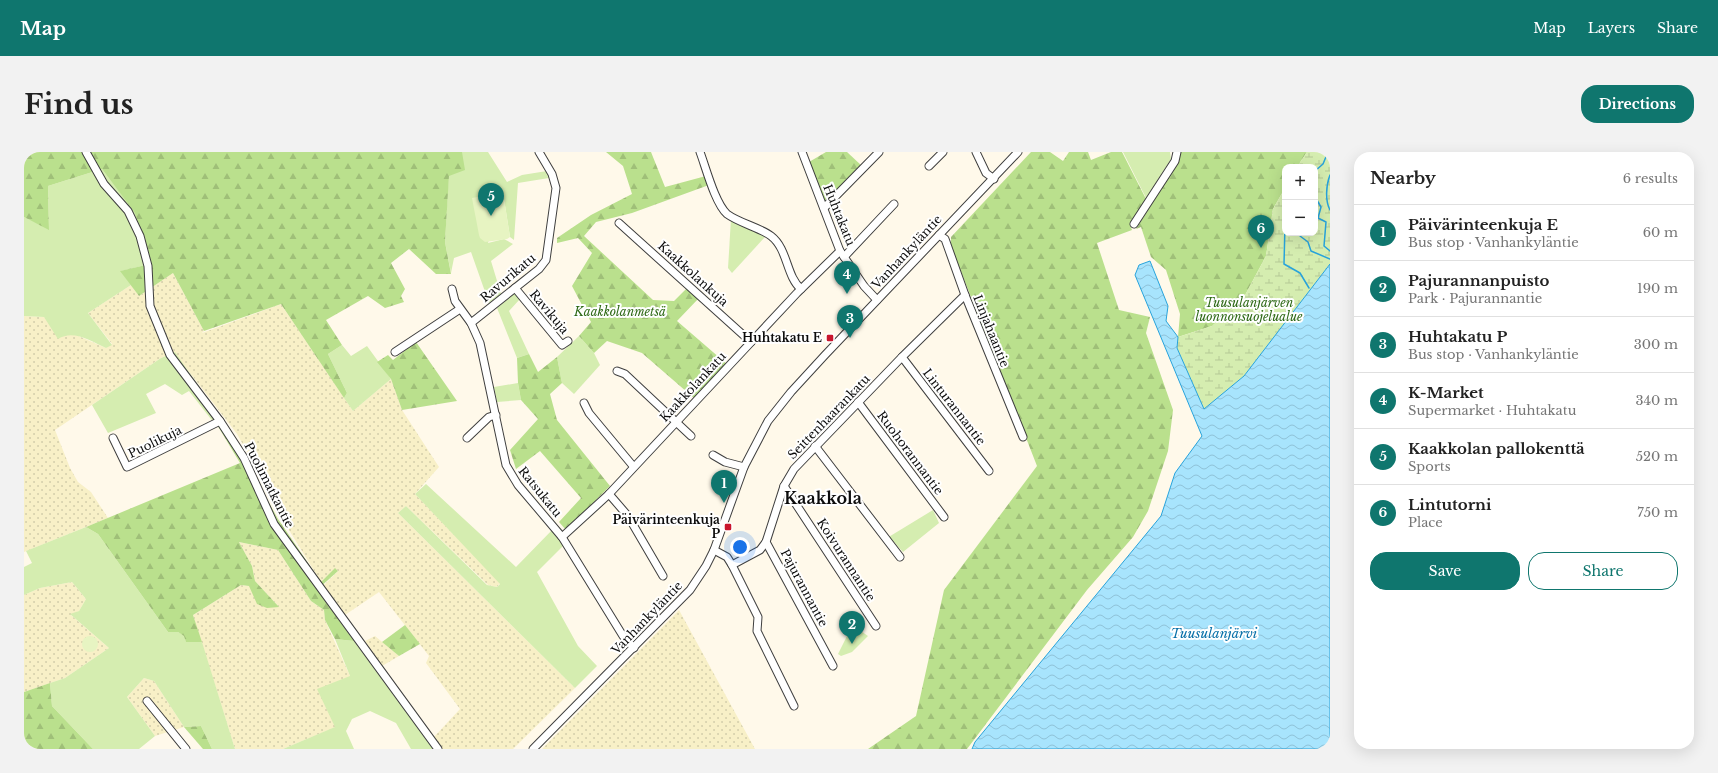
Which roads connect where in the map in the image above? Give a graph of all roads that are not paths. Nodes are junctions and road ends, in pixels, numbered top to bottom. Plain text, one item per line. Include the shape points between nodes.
1 (86, 152) edge
2 (539, 152) edge
3 (700, 152) edge
4 (802, 152) edge
5 (879, 152) edge
6 (943, 152) edge
7 (976, 152) edge
8 (1018, 152) edge
9 (1177, 152) edge
10 (929, 166) dead end
11 (994, 179) junction
12 (894, 204) dead end
13 (824, 208) junction
14 (620, 223) dead end
15 (1134, 224) dead end
16 (939, 235) junction
17 (842, 254) junction
18 (515, 288) junction
19 (452, 289) dead end
20 (801, 289) junction
21 (965, 295) junction
22 (877, 300) junction
23 (460, 309) junction
24 (471, 322) junction
25 (568, 341) dead end
26 (751, 342) junction
27 (395, 352) dead end
28 (902, 357) junction
29 (617, 371) dead end
30 (858, 402) junction
31 (584, 403) dead end
32 (496, 415) junction
33 (220, 421) junction
34 (676, 422) junction
35 (691, 436) dead end
36 (1023, 437) dead end
37 (113, 438) dead end
38 (467, 438) dead end
39 (815, 446) junction
40 (713, 455) dead end
41 (633, 466) junction
42 (744, 467) junction
43 (990, 471) dead end
44 (784, 486) junction
45 (609, 494) junction
46 (944, 517) dead end
47 (562, 537) junction
48 (766, 542) junction
49 (714, 550) junction
50 (900, 557) dead end
51 (732, 565) junction
52 (663, 576) dead end
53 (876, 626) dead end
54 (634, 648) junction
55 (833, 666) dead end
56 (147, 701) dead end
57 (794, 706) dead end
58 (186, 749) edge
59 (438, 749) edge
60 (533, 749) edge

1 - 33 street, Puolimatkantie via 104,184 128,211 140,236 148,266 150,306 170,354
2 - 18 street, Ravurikatu via 552,174 556,188 548,254 539,269
3 - 20 street via 718,200 726,213 771,236 780,248 795,284
4 - 13 street, Huhtakatu
5 - 13 street
6 - 10 street
7 - 11 street via 986,172
8 - 11 street, Vanhankyläntie
9 - 15 street via 1175,161
11 - 16 street, Vanhankyläntie
12 - 17 street, Kaakkolankatu
13 - 17 street, Huhtakatu
14 - 26 street, Kaakkolankuja
16 - 21 street, Linjahaantie via 945,240
16 - 22 street, Vanhankyläntie
17 - 20 street, Kaakkolankatu
17 - 22 street, Huhtakatu
18 - 24 street, Ravurikatu
18 - 25 street, Ravikuja via 562,345
19 - 23 street, Ratsukatu
20 - 26 street, Kaakkolankatu
21 - 28 street, Seittenhaarankatu
21 - 36 street, Linjahaantie
22 - 42 street, Vanhankyläntie via 781,404 768,421
23 - 24 street, Ratsukatu
23 - 27 street
24 - 32 street, Ratsukatu via 482,348
26 - 34 street, Kaakkolankatu
28 - 30 street, Seittenhaarankatu
28 - 43 street, Linturannantie
29 - 34 street via 625,374
30 - 39 street, Seittenhaarankatu
30 - 46 street, Ruohorannantie
31 - 41 street
32 - 38 street via 490,417
32 - 47 street, Ratsukatu via 506,465 518,485
33 - 37 street, Puolikuja via 127,467
33 - 59 street, Puolimatkantie via 244,458 274,524
34 - 35 street
34 - 41 street, Kaakkolankatu
39 - 44 street, Seittenhaarankatu via 794,469
39 - 50 street
40 - 42 street via 725,462
41 - 45 street, Kaakkolankatu
42 - 49 street, Vanhankyläntie
44 - 48 street, Seittenhaarankatu
44 - 53 street, Koivurannantie
45 - 47 street, Kaakkolankatu
45 - 52 street via 628,516
47 - 54 street, Ratsukatu via 623,636
48 - 51 street via 760,550
48 - 55 street, Pajurannantie
49 - 51 street via 727,557
49 - 54 street, Vanhankyläntie via 690,590
51 - 57 street via 758,617 757,631
54 - 60 street, Vanhankyläntie
56 - 58 street

